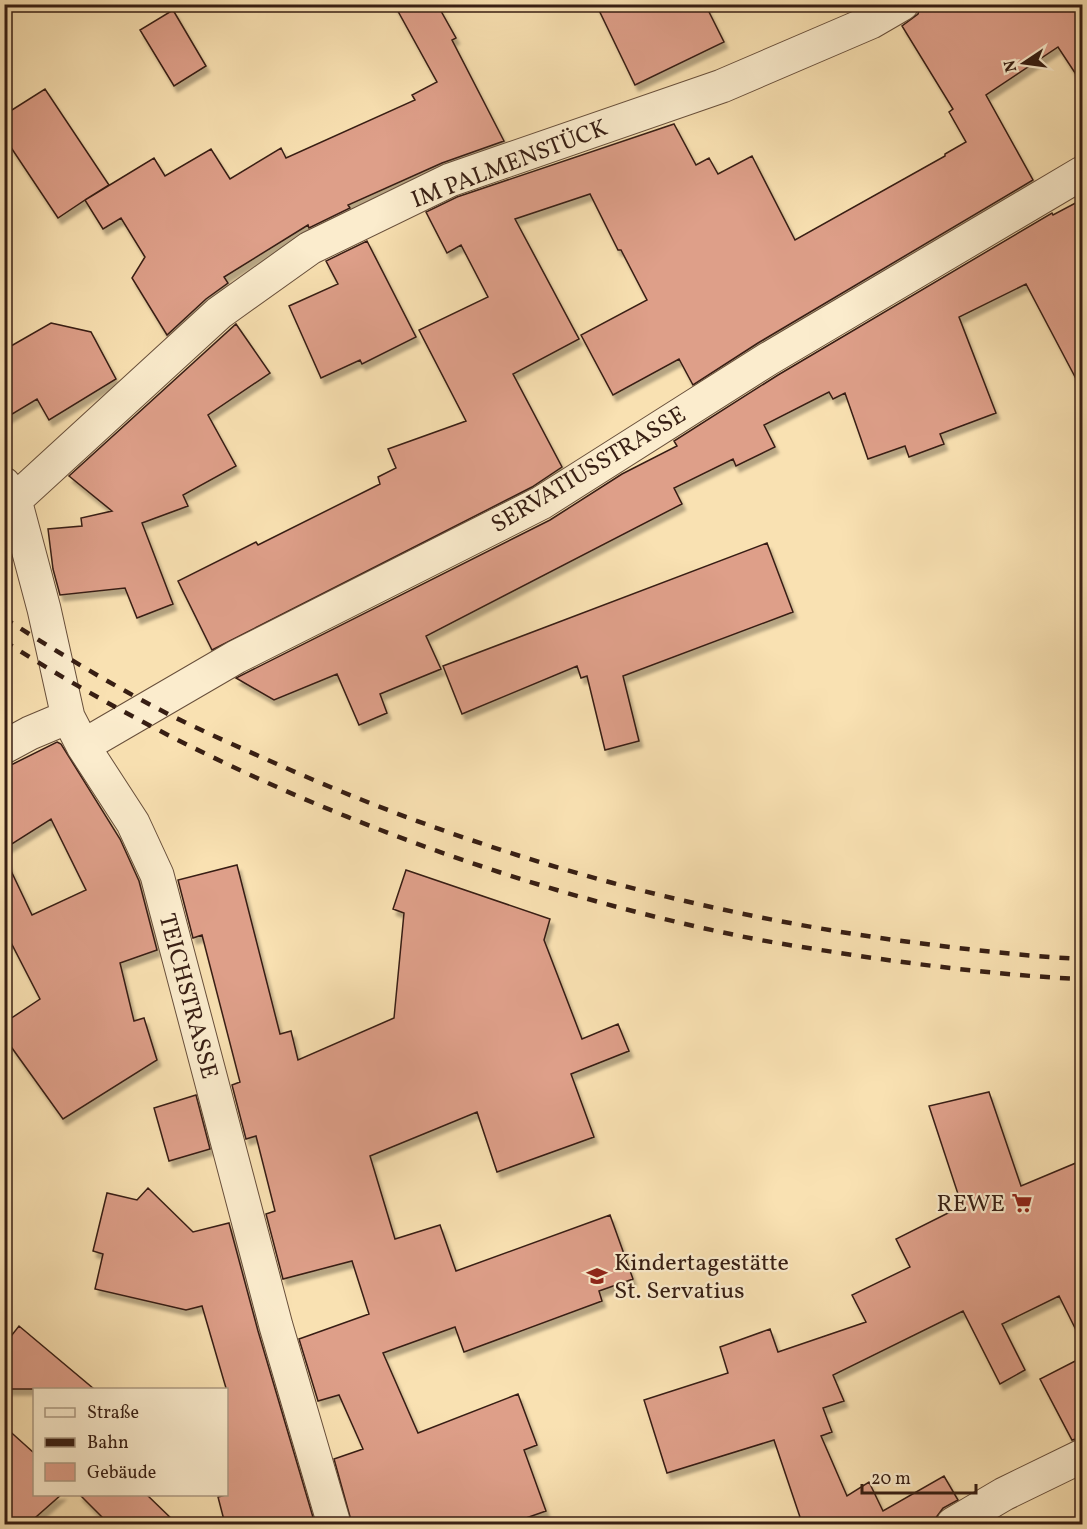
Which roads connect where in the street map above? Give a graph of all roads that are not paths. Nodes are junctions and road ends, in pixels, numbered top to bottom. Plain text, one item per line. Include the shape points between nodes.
1 (902, 4) edge
2 (1083, 173) edge
3 (10, 492) edge
4 (68, 717) junction
5 (83, 746) junction
6 (4, 747) edge
7 (1083, 1456) edge
8 (334, 1524) edge
9 (953, 1524) edge

1 - 3 street, IM PALMENSTÜCK via 871,22 722,86 450,180 310,248 219,313
2 - 5 street, SERVATIUSSTRASSE via 768,358 542,503 236,657
3 - 4 street, TEICHSTRASSE via 44,609
4 - 5 street, TEICHSTRASSE
4 - 6 street
5 - 8 street, TEICHSTRASSE via 133,823 157,875 276,1326
7 - 9 street

